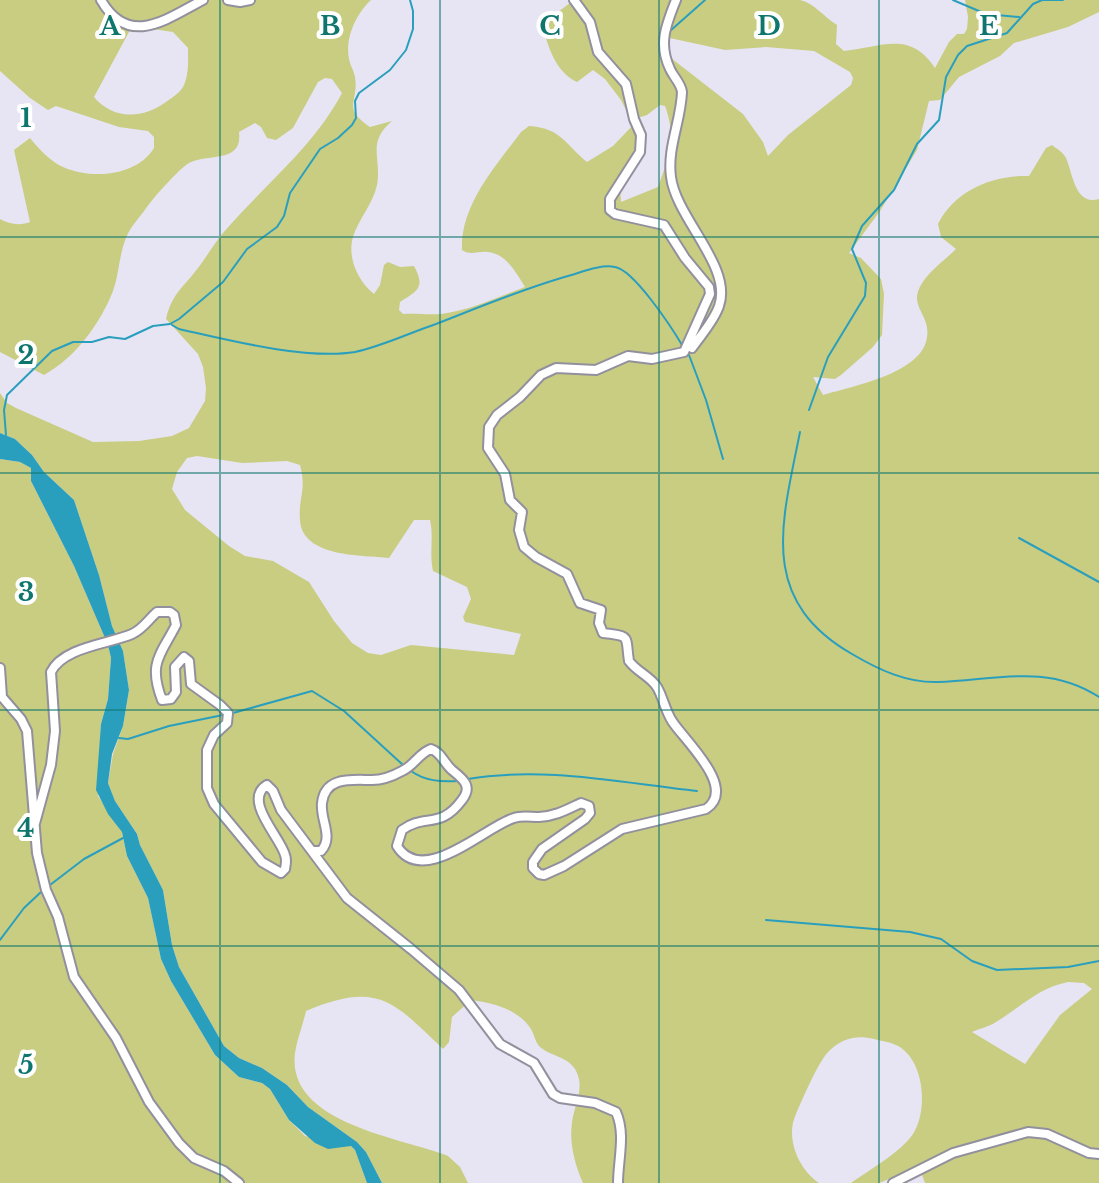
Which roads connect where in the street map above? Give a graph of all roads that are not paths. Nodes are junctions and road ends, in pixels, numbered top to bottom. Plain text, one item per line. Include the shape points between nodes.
1 (101, 0) edge
2 (203, 0) edge
3 (228, 0) edge
4 (250, 0) edge
5 (574, 0) edge
6 (676, 0) edge
7 (684, 352) junction
8 (0, 668) edge
9 (34, 827) junction
10 (314, 851) junction
11 (1099, 1154) edge
12 (239, 1183) edge
13 (618, 1183) edge
14 (893, 1183) edge

1 - 2 street via 120,21 140,26 170,20
3 - 4 street
5 - 7 street via 590,22 598,52 626,84 641,135 640,152 610,199 610,210 664,225 710,290
6 - 7 street via 663,42 682,92 671,179 722,289 719,307
7 - 10 street via 652,359 628,356 596,370 550,370 497,415 487,440 505,474 510,500 522,512 519,530 524,547 567,574 580,603 601,610 603,633 625,637 629,661 656,685 673,723 702,758 718,792 715,802 706,809 622,829 544,875 533,868 537,854 585,819 589,806 581,803 559,814 514,818 455,851 412,859 397,846 402,830 445,818 466,796 467,783 431,749 399,773 333,784 322,800 326,846
8 - 9 street via 2,697 27,731
9 - 10 street via 51,765 54,665 141,629 166,610 176,625 157,656 162,700 176,692 175,667 184,657 191,684 228,713 227,723 207,750 205,779 214,804 262,862 281,873 285,853 258,802 258,793 267,785
9 - 12 street via 46,890 81,990 116,1038 149,1102 185,1150
10 - 13 street via 347,898 459,990 500,1044 534,1063 553,1094 616,1112 622,1132
11 - 14 street via 1028,1132 953,1153

